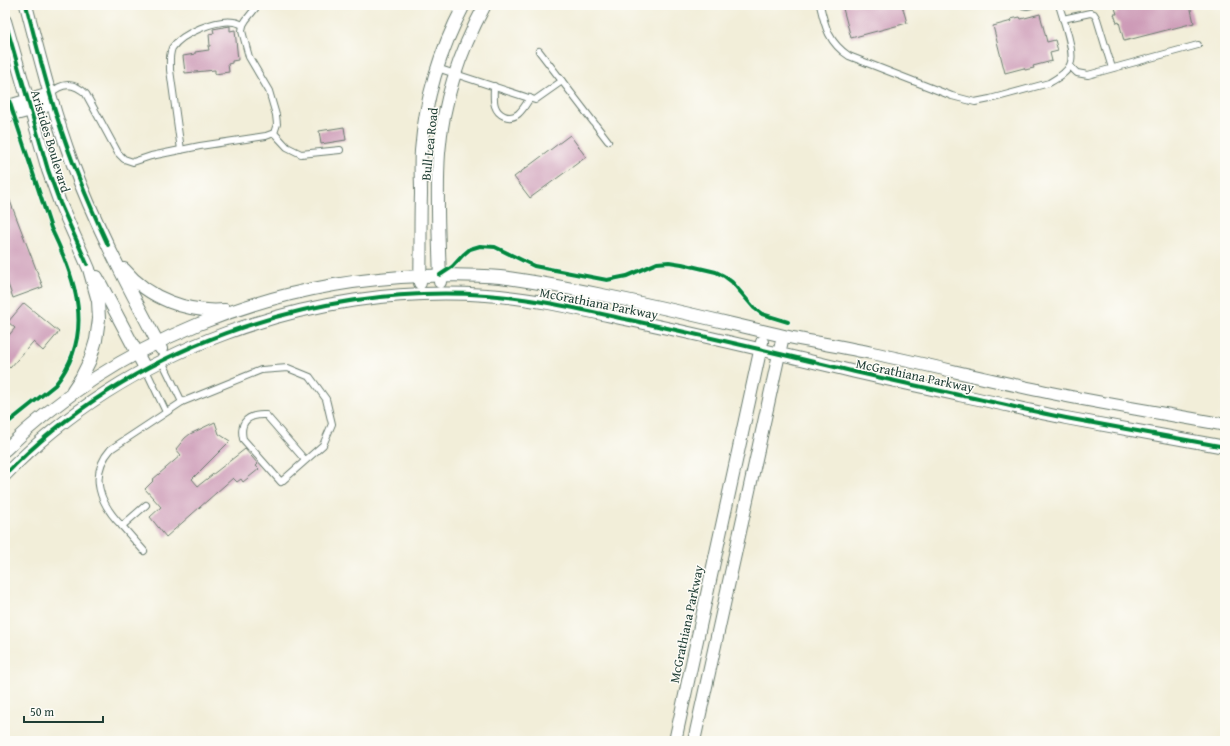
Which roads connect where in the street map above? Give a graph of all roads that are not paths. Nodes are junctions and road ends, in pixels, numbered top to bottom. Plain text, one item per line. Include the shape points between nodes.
1 (26, 5) edge
2 (258, 5) edge
3 (464, 5) edge
4 (485, 5) edge
5 (820, 5) edge
6 (1022, 5) edge
7 (1031, 5) edge
8 (1059, 5) edge
9 (1063, 19) junction
10 (5, 21) edge
11 (243, 25) junction
12 (1198, 45) dead end
13 (539, 51) dead end
14 (1070, 66) junction
15 (437, 68) junction
16 (1112, 68) junction
17 (455, 73) junction
18 (562, 81) junction
19 (494, 86) junction
20 (530, 98) junction
21 (52, 99) junction
22 (29, 105) junction
23 (5, 107) edge
24 (5, 117) edge
25 (274, 132) junction
26 (608, 141) dead end
27 (181, 150) junction
28 (340, 150) dead end
29 (73, 230) junction
30 (108, 245) junction
31 (440, 275) junction
32 (420, 276) junction
33 (440, 293) junction
34 (420, 294) junction
35 (237, 310) junction
36 (764, 331) junction
37 (784, 336) junction
38 (158, 343) junction
39 (760, 349) junction
40 (137, 353) junction
41 (779, 353) junction
42 (164, 360) junction
43 (146, 370) junction
44 (64, 400) junction
45 (182, 402) junction
46 (166, 412) junction
47 (1225, 425) edge
48 (1225, 447) edge
49 (5, 450) edge
50 (305, 460) junction
51 (5, 475) edge
52 (146, 505) dead end
53 (122, 526) junction
54 (144, 551) dead end
55 (675, 741) edge
56 (694, 741) edge

1 - 21 street, Aristides Boulevard
2 - 11 lane
3 - 15 street, Bull Lea Road
4 - 17 street, Bull Lea Road via 470,33
5 - 14 lane via 832,41 849,56 952,96 975,102 1049,83
6 - 7 lane
8 - 9 lane
9 - 14 lane via 1073,54
9 - 16 lane via 1094,14
10 - 22 street, Aristides Boulevard
11 - 25 lane via 242,31 249,57 269,91 276,115 277,124
11 - 27 lane via 234,22 214,24 190,32 171,50 169,60
12 - 16 lane
13 - 18 lane
14 - 16 lane via 1077,73 1088,75
15 - 17 lane
15 - 32 street, Bull Lea Road via 423,127
17 - 19 lane
17 - 31 street, Bull Lea Road via 441,132 439,154
18 - 20 lane via 538,99
18 - 26 lane
19 - 20 lane
19 - 20 lane via 494,105 499,114 507,117 517,115
21 - 22 street
21 - 27 lane via 56,87 70,84 80,88 124,159 133,162
21 - 30 street, Aristides Boulevard via 72,162
22 - 23 street
22 - 24 street
22 - 29 street, Aristides Boulevard via 48,170
25 - 27 lane via 248,140
25 - 28 lane via 287,147 301,154
29 - 40 street, Aristides Boulevard
29 - 44 street, Aristides Boulevard via 95,286 99,319 90,360 81,378
30 - 35 street, Aristides Boulevard via 128,274 159,297 198,309
30 - 38 street, Aristides Boulevard
31 - 32 street, McGrathiana Parkway
31 - 33 street, Bull Lea Road
31 - 36 street, McGrathiana Parkway via 490,276 537,282 654,305
32 - 34 street, Bull Lea Road
32 - 35 street, McGrathiana Parkway via 371,279 327,286
33 - 34 street, McGrathiana Parkway
33 - 39 street, McGrathiana Parkway via 486,295 554,303
34 - 42 street, McGrathiana Parkway via 367,298 290,313 233,330
35 - 38 street, McGrathiana Parkway
36 - 37 street, McGrathiana Parkway
36 - 39 street, McGrathiana Parkway
37 - 41 street
37 - 47 street, McGrathiana Parkway via 1043,391
38 - 40 street, McGrathiana Parkway
38 - 42 street, Aristides Boulevard
39 - 41 street, McGrathiana Parkway
39 - 55 street, McGrathiana Parkway
40 - 43 street, Aristides Boulevard
40 - 44 street, McGrathiana Parkway
41 - 48 street, McGrathiana Parkway via 1063,417
41 - 56 street
42 - 43 street, McGrathiana Parkway
42 - 45 lane
43 - 46 lane
43 - 51 street, McGrathiana Parkway via 76,414
44 - 49 street, McGrathiana Parkway
45 - 46 lane
45 - 50 lane via 261,370 288,368 310,377 326,399 332,424 323,445
46 - 53 lane via 111,449 104,457 98,481 102,499
50 - 50 lane via 281,482 243,439 241,432 246,420 255,414 266,415
52 - 53 lane
53 - 54 lane

